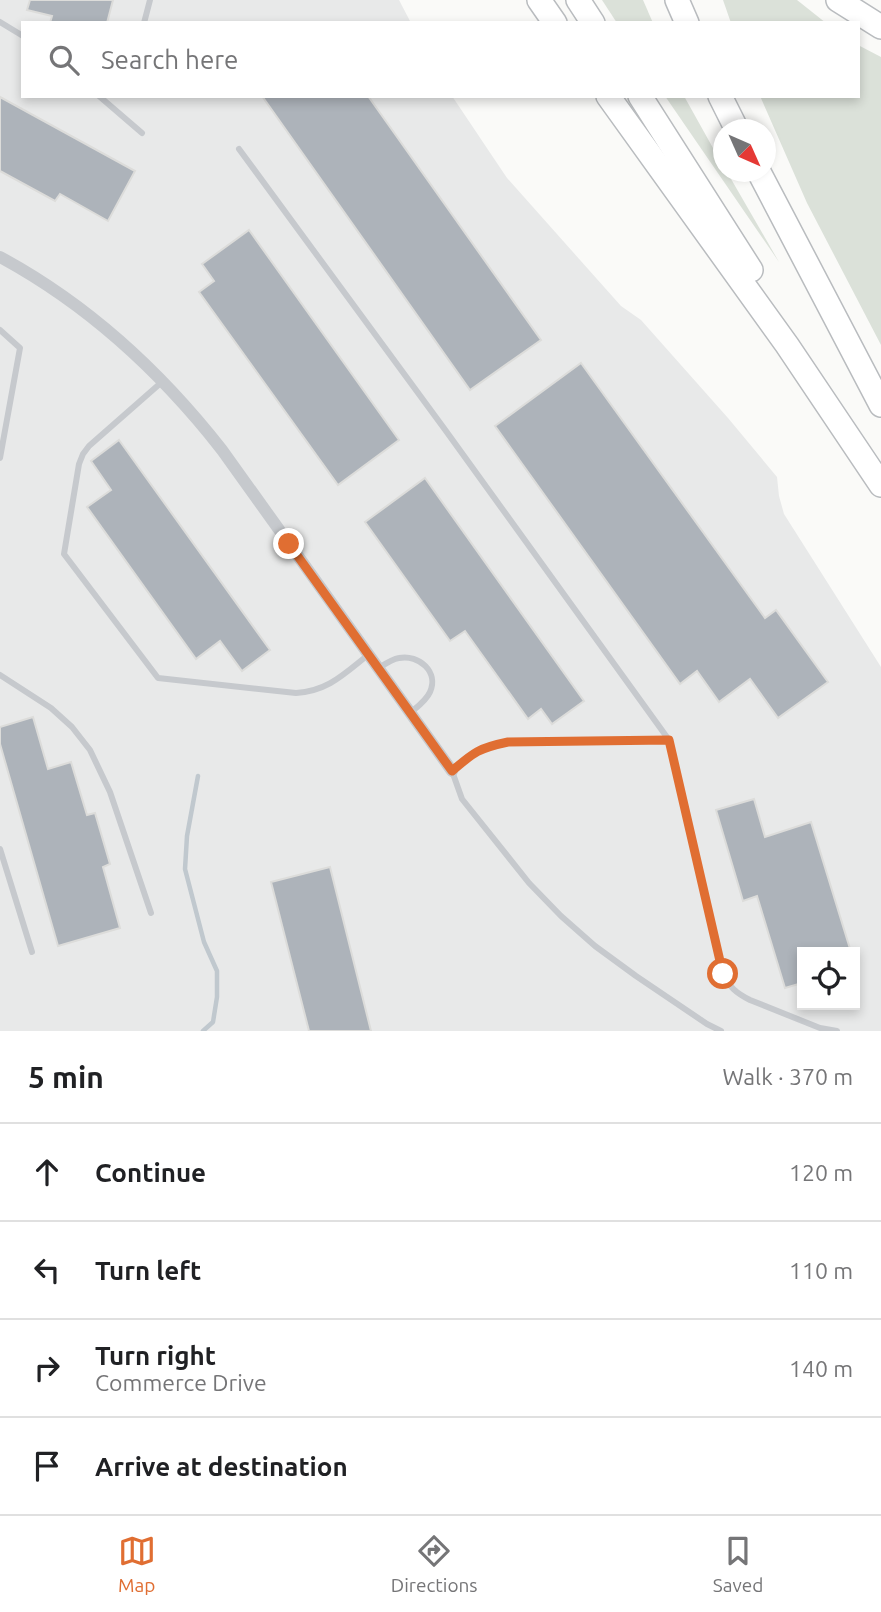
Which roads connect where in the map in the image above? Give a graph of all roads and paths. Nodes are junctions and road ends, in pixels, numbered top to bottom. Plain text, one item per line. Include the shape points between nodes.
1 (150, 0) edge
2 (539, 0) edge
3 (578, 0) edge
4 (677, 0) edge
5 (838, 0) edge
6 (145, 21) edge
7 (554, 21) edge
8 (592, 21) edge
9 (686, 21) edge
10 (0, 22) edge
11 (881, 27) edge
12 (21, 35) edge
13 (101, 98) edge
14 (609, 98) edge
15 (641, 98) edge
16 (721, 98) edge
17 (732, 119) edge
18 (142, 133) dead end
19 (239, 149) dead end
20 (764, 182) edge
21 (0, 257) edge
22 (0, 330) edge
23 (163, 381) junction
24 (881, 405) edge
25 (0, 458) edge
26 (881, 484) edge
27 (368, 656) junction
28 (378, 668) junction
29 (0, 675) edge
30 (410, 713) junction
31 (669, 740) junction
32 (452, 771) junction
33 (0, 849) edge
34 (151, 913) dead end
35 (32, 952) dead end
36 (721, 1031) edge
37 (836, 1031) edge

1 - 6 lane
2 - 7 highway
3 - 8 highway
4 - 9 highway
5 - 11 highway
10 - 12 lane
13 - 18 lane
14 - 26 highway
15 - 26 highway
16 - 17 highway
19 - 31 lane
20 - 24 highway
21 - 23 street via 89,315
22 - 25 lane via 20,348
23 - 27 street via 222,450
23 - 27 lane via 83,454 64,554 158,678 311,692 336,681
27 - 28 street
28 - 30 street
28 - 30 lane via 400,657 426,665 433,682 431,692
29 - 34 lane via 51,708 90,750 110,792
30 - 32 street
31 - 32 lane via 508,742 475,751
31 - 37 lane via 728,986 750,1000
32 - 36 lane via 462,799 561,916 636,976
33 - 35 lane

